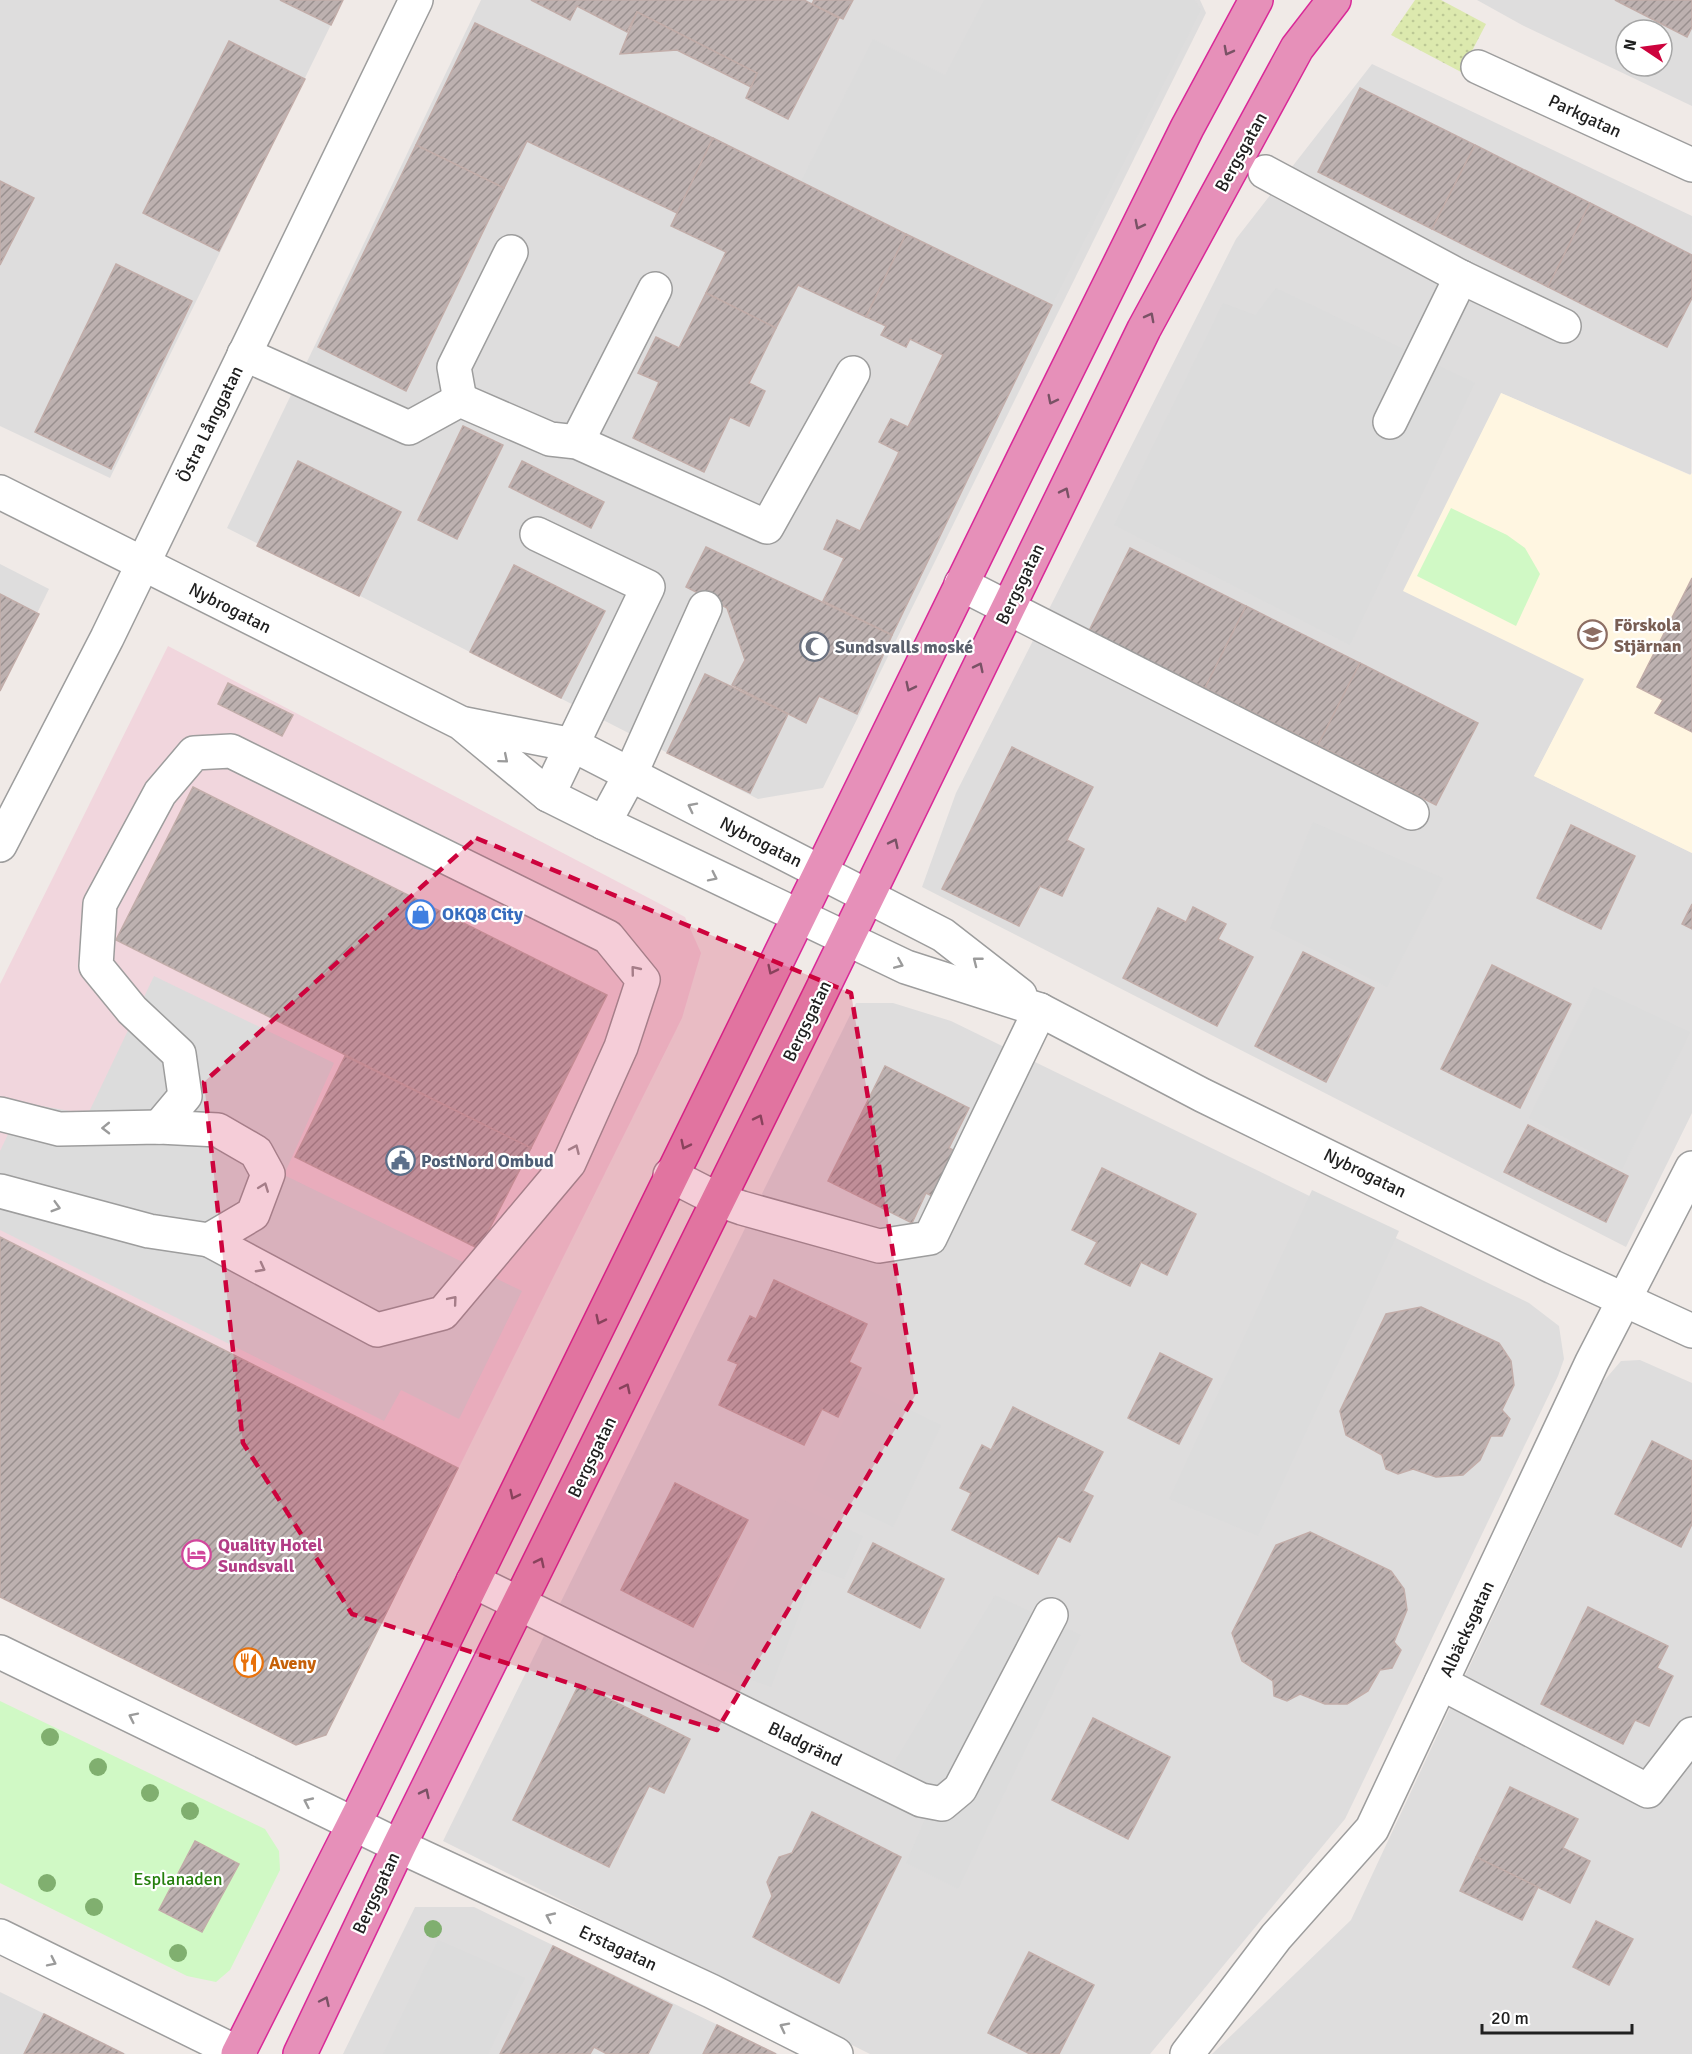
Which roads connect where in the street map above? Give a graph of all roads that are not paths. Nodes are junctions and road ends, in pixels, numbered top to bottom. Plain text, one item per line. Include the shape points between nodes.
1 (416, 0) edge
2 (1256, 0) edge
3 (1334, 0) edge
4 (1478, 67) dead end
5 (1692, 165) edge
6 (1265, 172) dead end
7 (511, 252) dead end
8 (1461, 277) junction
9 (655, 289) dead end
10 (1564, 326) dead end
11 (244, 354) junction
12 (853, 373) dead end
13 (460, 400) junction
14 (1390, 422) dead end
15 (577, 442) junction
16 (0, 492) edge
17 (537, 534) dead end
18 (142, 564) junction
19 (961, 584) junction
20 (705, 608) dead end
21 (1008, 608) junction
22 (461, 723) junction
23 (573, 745) junction
24 (630, 775) junction
25 (548, 795) junction
26 (1412, 813) dead end
27 (604, 823) junction
28 (0, 845) edge
29 (819, 872) junction
30 (868, 895) junction
31 (798, 918) junction
32 (846, 940) junction
33 (1040, 1010) junction
34 (0, 1114) edge
35 (159, 1127) junction
36 (1692, 1168) edge
37 (670, 1175) junction
38 (0, 1191) edge
39 (719, 1200) junction
40 (210, 1240) junction
41 (1623, 1300) junction
42 (1692, 1331) edge
43 (472, 1581) junction
44 (518, 1605) junction
45 (1051, 1615) dead end
46 (0, 1652) edge
47 (1441, 1683) junction
48 (1692, 1734) edge
49 (354, 1824) junction
50 (399, 1846) junction
51 (0, 1936) edge
52 (239, 2054) edge
53 (300, 2054) edge
54 (836, 2054) edge
55 (1187, 2054) edge

1 - 11 street, Östra Långgatan
2 -> 19 highway via 1187,128
21 -> 3 highway, Bergsgatan via 1153,312 1297,48
4 - 5 street, Parkgatan
6 - 8 street
7 - 13 street via 454,367
8 - 10 street
8 - 14 street
9 - 15 street
11 - 13 street via 409,428
11 - 18 street, Östra Långgatan
12 - 15 street via 767,527
13 - 15 street via 550,439
16 - 18 street, Nybrogatan
17 - 23 street via 648,587
18 - 22 street, Nybrogatan
18 - 28 street, Östra Långgatan
19 - 21 street
19 -> 29 highway
20 - 24 street
21 - 26 street
30 -> 21 highway, Bergsgatan
22 - 23 street, Nybrogatan
22 -> 25 street, Nybrogatan
23 - 24 street, Nybrogatan
23 - 25 street
24 - 27 street
29 -> 24 street, Nybrogatan
25 - 27 street, Nybrogatan
27 -> 31 street, Nybrogatan
29 - 30 street, Nybrogatan
29 - 31 highway
30 - 32 highway, Bergsgatan
33 -> 30 street, Nybrogatan via 943,935
31 - 32 street, Nybrogatan
31 -> 37 highway
32 -> 33 street, Nybrogatan via 906,967
39 -> 32 highway, Bergsgatan
33 - 39 street via 930,1238 879,1246
33 - 41 street, Nybrogatan via 1202,1095
35 -> 34 street via 59,1129
40 -> 35 street via 253,1214 268,1174 256,1152 218,1130
40 -> 35 street via 377,1330 443,1313 569,1163 621,1047 643,980 608,937 231,751 194,753 160,793 100,904 96,966 132,1010 179,1054 185,1096
36 - 41 street, Albäcksgatan
37 - 39 street
37 -> 43 highway
38 -> 40 street via 149,1231
44 -> 39 highway, Bergsgatan
41 - 42 street, Nybrogatan
41 - 47 street, Albäcksgatan
43 - 44 street, Bladgränd
43 - 49 highway
44 - 45 street, Bladgränd via 921,1800 942,1804 960,1789
50 -> 44 highway, Bergsgatan
49 -> 46 street
47 - 48 street via 1648,1791
47 - 55 street, Albäcksgatan via 1372,1829 1276,1936
49 - 50 street
49 - 52 highway
53 -> 50 highway, Bergsgatan
54 -> 50 street, Erstagatan via 711,1990
51 -> 52 street

